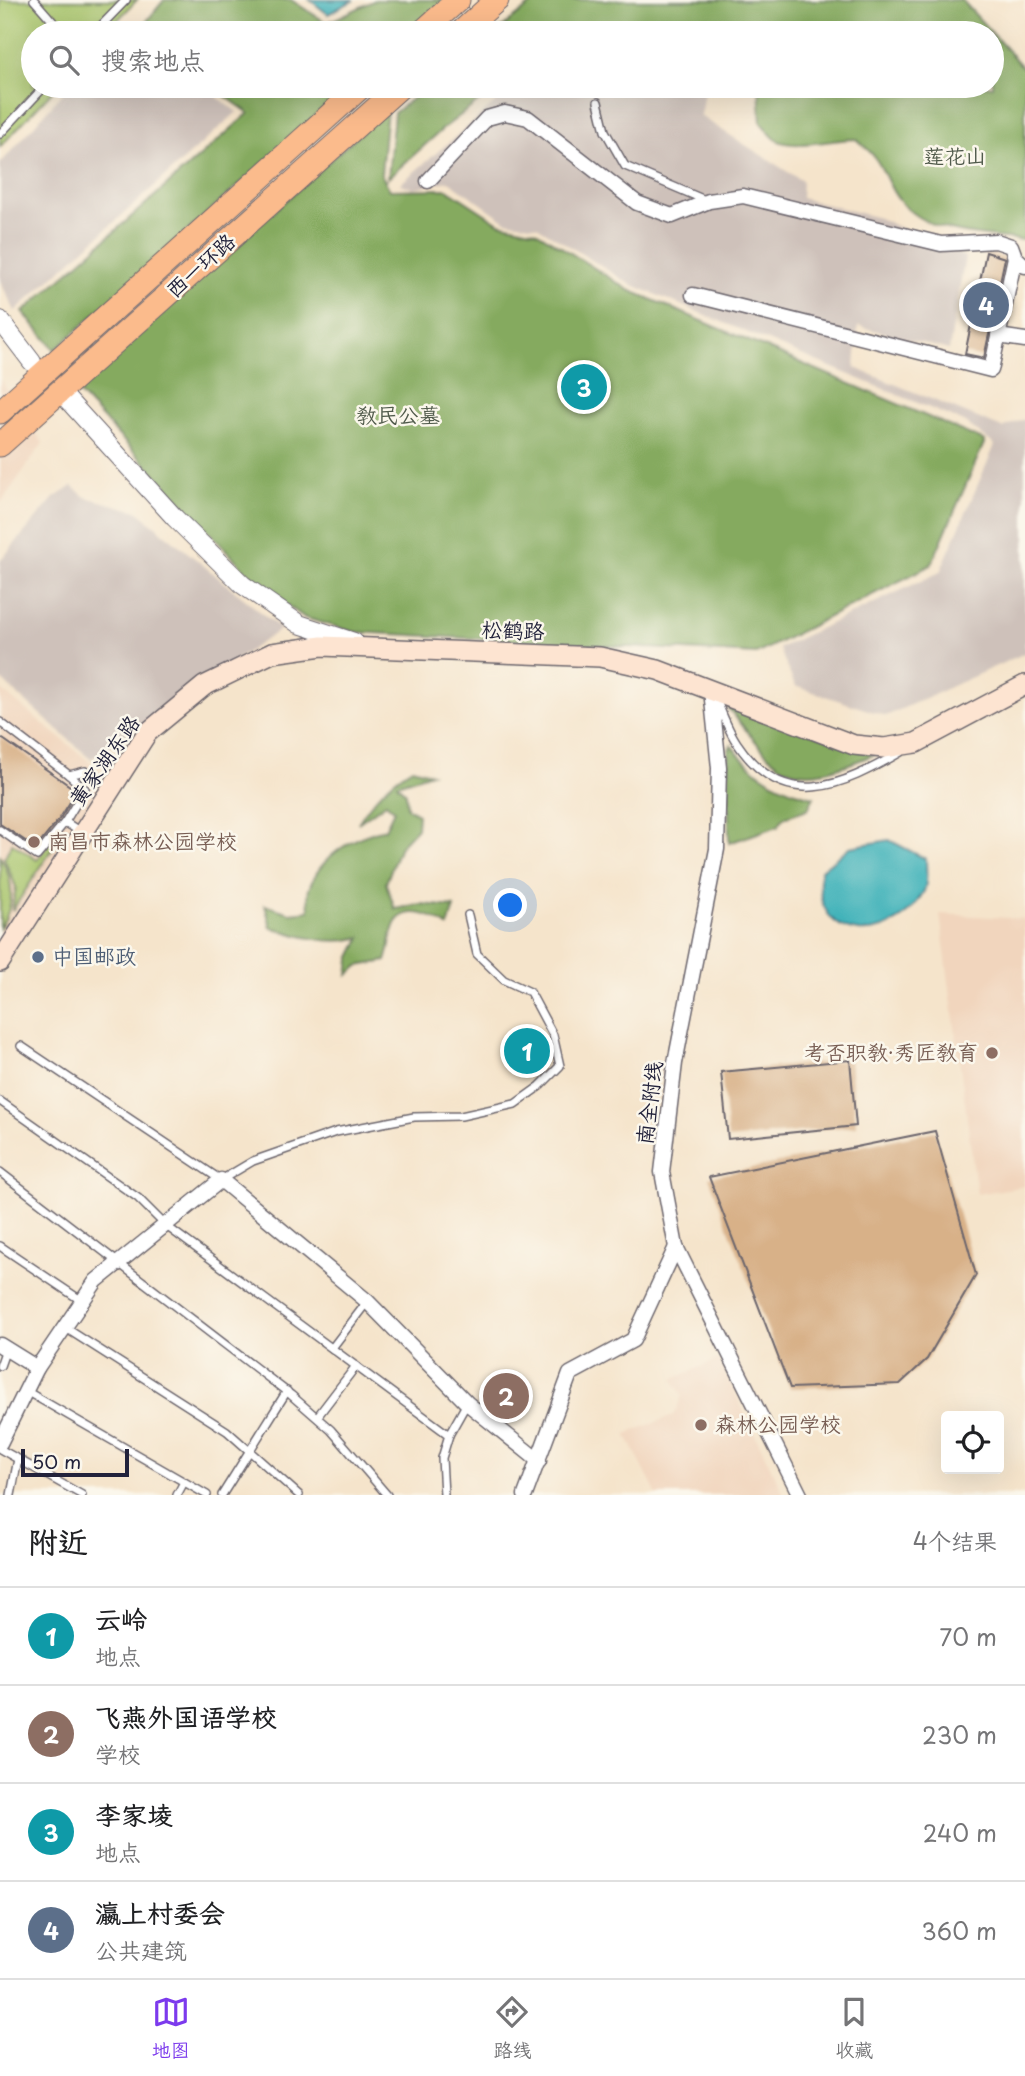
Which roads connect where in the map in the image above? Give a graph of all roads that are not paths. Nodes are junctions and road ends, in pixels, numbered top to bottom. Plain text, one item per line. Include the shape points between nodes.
1 (34, 0) edge
2 (125, 0) edge
3 (457, 0) edge
4 (496, 0) edge
5 (52, 21) edge
6 (105, 21) edge
7 (434, 21) edge
8 (473, 21) edge
9 (34, 98) edge
10 (349, 98) edge
11 (388, 98) edge
12 (598, 102) dead end
13 (0, 134) edge
14 (428, 181) dead end
15 (709, 201) junction
16 (1020, 262) edge
17 (693, 295) dead end
18 (0, 320) edge
19 (998, 336) junction
20 (8, 339) edge
21 (1025, 340) edge
22 (32, 362) dead end
23 (66, 398) dead end
24 (0, 412) edge
25 (0, 445) edge
26 (385, 649) junction
27 (1025, 685) edge
28 (711, 690) junction
29 (0, 722) edge
30 (916, 743) junction
31 (69, 775) junction
32 (98, 781) dead end
33 (65, 821) junction
34 (0, 830) edge
35 (82, 834) junction
36 (468, 915) dead end
37 (0, 962) edge
38 (21, 1046) dead end
39 (0, 1101) edge
40 (0, 1172) edge
41 (221, 1180) junction
42 (165, 1225) junction
43 (0, 1246) edge
44 (676, 1247) junction
45 (117, 1264) junction
46 (82, 1301) junction
47 (367, 1301) junction
48 (64, 1327) junction
49 (3, 1347) edge
50 (332, 1348) junction
51 (0, 1366) edge
52 (356, 1366) junction
53 (37, 1367) junction
54 (25, 1391) junction
55 (287, 1391) junction
56 (467, 1403) junction
57 (317, 1417) junction
58 (449, 1435) junction
59 (0, 1443) edge
60 (0, 1448) edge
61 (250, 1450) junction
62 (18, 1459) junction
63 (539, 1461) junction
64 (184, 1482) junction
65 (13, 1494) edge
66 (82, 1495) edge
67 (177, 1495) edge
68 (207, 1495) edge
69 (222, 1495) edge
70 (299, 1495) edge
71 (387, 1495) edge
72 (444, 1495) edge
73 (525, 1495) edge
74 (800, 1495) edge

1 - 5 lane
2 - 6 lane
3 - 7 highway
4 - 8 highway
9 - 13 lane
10 - 24 highway, 西一环路
11 - 25 highway, 西一环路
12 - 15 lane via 605,131 625,166
14 - 15 street via 487,118 505,113 528,118 638,203 672,216
15 - 16 street via 743,196 941,244 996,241 1011,246
16 - 19 street
17 - 19 street via 991,370
18 - 20 street
19 - 21 street
20 - 22 street
23 - 26 street, 松鹤路 via 243,586 299,624
26 - 28 main road, 松鹤路 via 600,657 658,670
26 - 35 main road, 黄家湖东路 via 322,646 272,653 204,686 147,733
27 - 30 main road, 松鹤路
28 - 30 main road, 松鹤路 via 854,745 884,748
28 - 30 lane via 737,743 764,771 791,786 819,789 855,779
28 - 44 street, 南全附线 via 719,768 717,849 675,1063 662,1172
29 - 31 lane
31 - 32 lane via 85,771
31 - 33 lane via 85,789
33 - 34 lane via 37,856
33 - 35 lane
35 - 37 main road, 黄家湖东路
36 - 41 lane via 477,954 504,980 530,992 553,1035 559,1066 550,1076 515,1104 461,1116 414,1116 336,1132 253,1161
38 - 41 lane
39 - 42 lane via 138,1198
40 - 45 lane
41 - 42 street
41 - 47 street
42 - 45 street
42 - 50 lane
43 - 46 lane
44 - 63 street via 633,1340 570,1374
44 - 74 street, 南全附线
45 - 46 street via 96,1281
45 - 55 lane
46 - 48 street
47 - 50 lane
47 - 56 street
48 - 53 street
48 - 61 lane
49 - 51 lane
49 - 53 street
50 - 52 lane
52 - 57 lane
52 - 58 lane
53 - 54 street
54 - 59 street
54 - 64 lane
55 - 57 lane
55 - 61 lane
56 - 58 lane
56 - 63 street
57 - 71 lane
58 - 72 lane via 442,1458
60 - 62 lane
61 - 69 lane
61 - 70 lane
62 - 65 lane
62 - 66 lane
63 - 73 street
64 - 67 lane
64 - 68 lane

